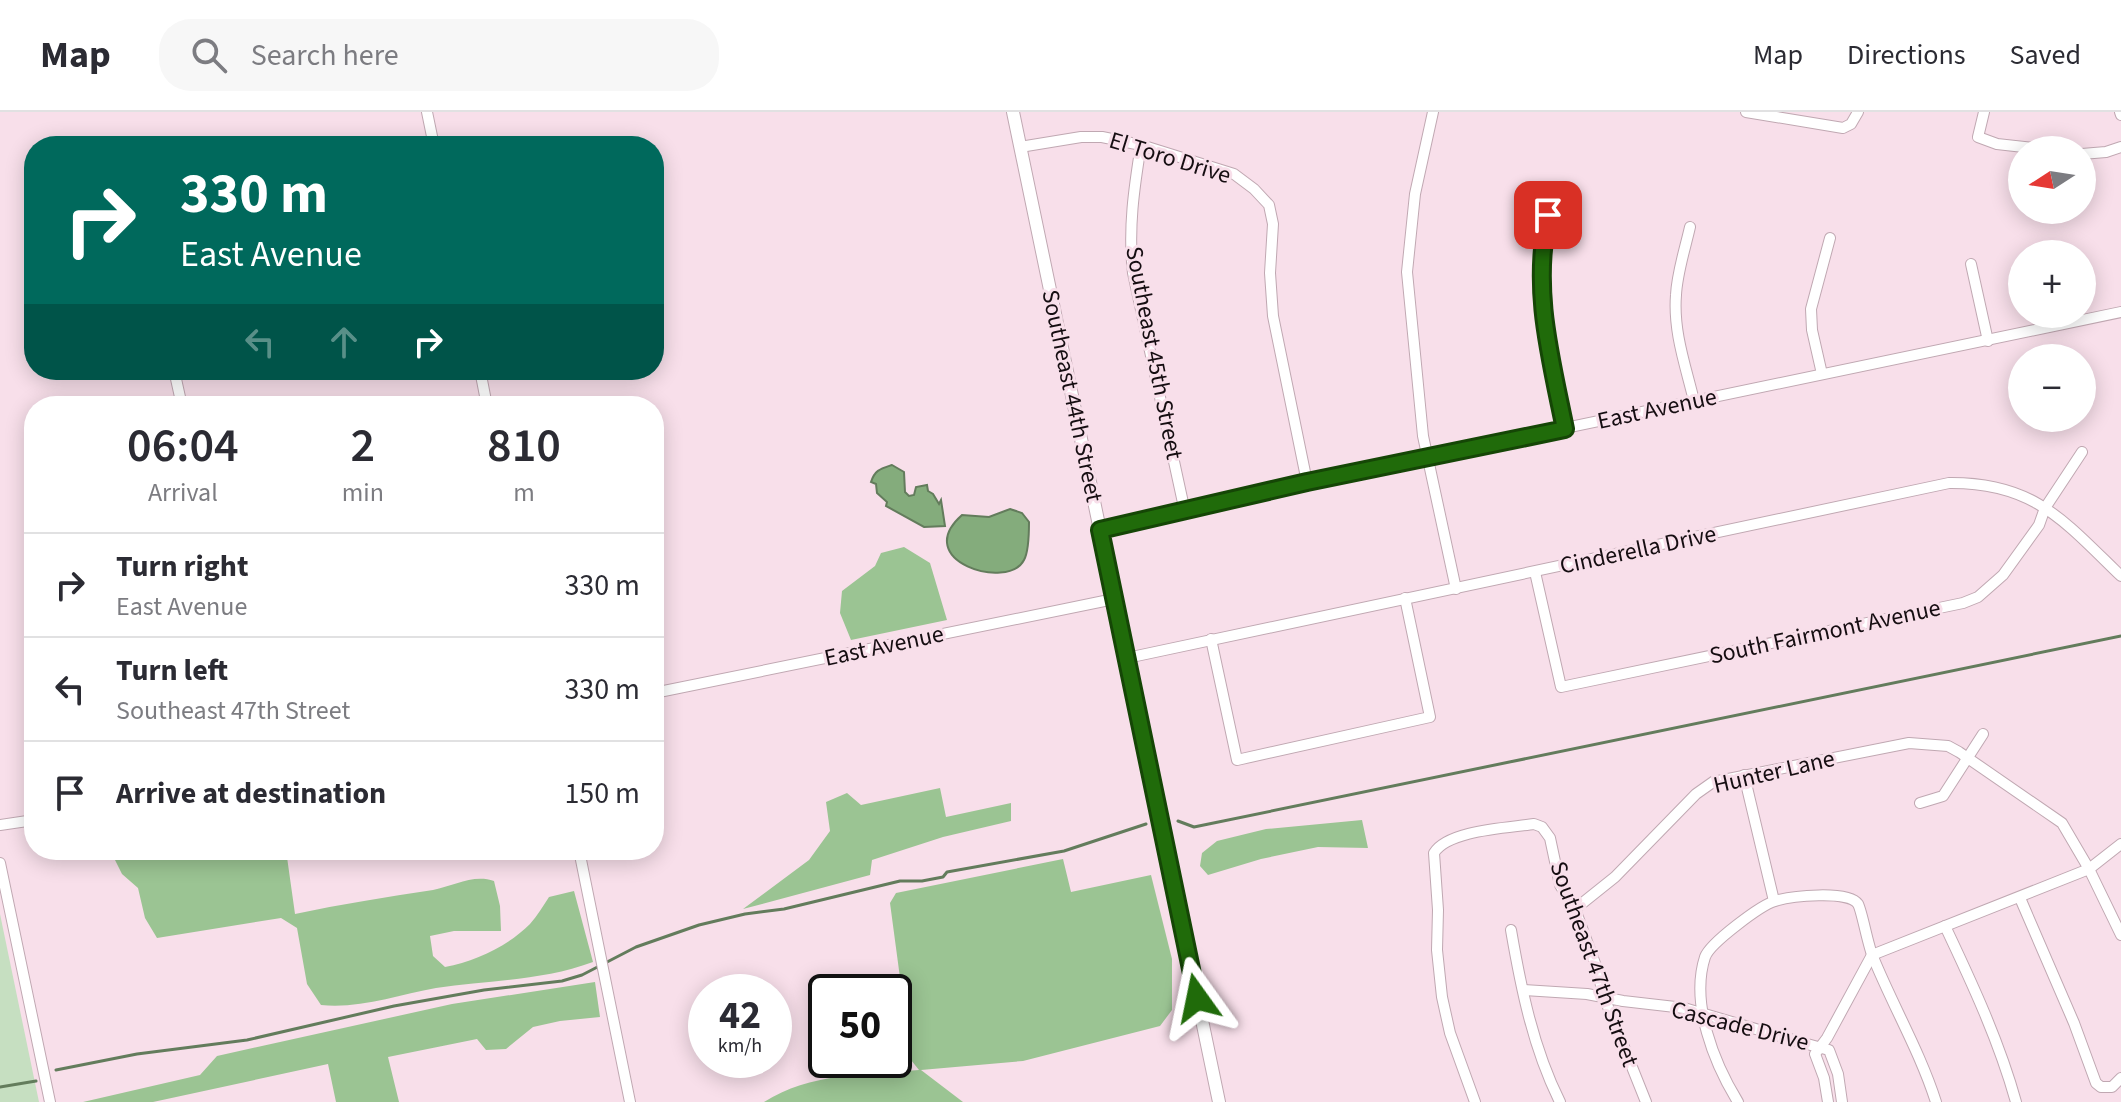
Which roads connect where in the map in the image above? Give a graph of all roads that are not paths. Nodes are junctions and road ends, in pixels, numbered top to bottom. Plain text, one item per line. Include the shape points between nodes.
1 (427, 112) edge
2 (1013, 112) edge
3 (1433, 112) edge
4 (1746, 112) edge
5 (1858, 112) edge
6 (1984, 112) edge
7 (431, 136) edge
8 (1141, 145) junction
9 (2008, 145) edge
10 (1020, 147) junction
11 (2121, 147) edge
12 (2096, 153) edge
13 (1548, 215) dead end
14 (1690, 227) dead end
15 (1830, 238) dead end
16 (1971, 264) dead end
17 (2121, 312) edge
18 (1988, 341) junction
19 (1822, 374) junction
20 (1694, 401) junction
21 (1565, 429) junction
22 (2082, 452) dead end
23 (1428, 458) junction
24 (1307, 482) junction
25 (2045, 508) junction
26 (1185, 512) junction
27 (1100, 530) junction
28 (1535, 572) junction
29 (2121, 576) edge
30 (1456, 589) junction
31 (1405, 598) junction
32 (1114, 599) junction
33 (1211, 639) junction
34 (1127, 658) junction
35 (664, 691) edge
36 (1983, 734) dead end
37 (1969, 759) junction
38 (1744, 775) junction
39 (1920, 803) dead end
40 (24, 821) edge
41 (0, 825) edge
42 (2121, 844) edge
43 (581, 860) edge
44 (0, 863) edge
45 (2089, 869) junction
46 (2020, 898) junction
47 (1774, 901) junction
48 (1575, 909) junction
49 (1945, 926) junction
50 (1511, 930) dead end
51 (2121, 935) edge
52 (1872, 955) junction
53 (1523, 990) junction
54 (1604, 997) junction
55 (1704, 1015) junction
56 (1820, 1046) junction
57 (2121, 1078) edge
58 (50, 1102) edge
59 (630, 1102) edge
60 (1219, 1102) edge
61 (1475, 1102) edge
62 (1560, 1102) edge
63 (1646, 1102) edge
64 (1738, 1102) edge
65 (1828, 1102) edge
66 (1842, 1102) edge
67 (1936, 1102) edge
68 (2016, 1102) edge

1 - 7 street
2 - 10 main road, Southeast 44th Street
3 - 23 street via 1415,194 1407,272
4 - 5 street via 1843,128
6 - 9 street via 1978,137
8 - 10 street, El Toro Drive via 1091,137
8 - 24 street, El Toro Drive via 1234,174 1269,205 1273,316
8 - 26 street, Southeast 45th Street via 1132,198 1133,273
10 - 27 main road, Southeast 44th Street
11 - 12 street
13 - 21 street via 1540,290
14 - 20 street via 1676,315
15 - 19 street via 1811,309
16 - 18 street
17 - 18 street, East Avenue
18 - 19 street, East Avenue
19 - 20 street, East Avenue
20 - 21 street, East Avenue
21 - 23 street, East Avenue
22 - 25 street, South Fairmont Avenue
23 - 24 street, East Avenue
23 - 30 street
24 - 26 street, East Avenue
25 - 28 street, Cinderella Drive via 2006,489 1949,483
25 - 28 street, South Fairmont Avenue via 2003,575 1963,603 1561,687
25 - 29 street, Cinderella Drive
26 - 27 street, East Avenue
27 - 32 main road, Southeast 44th Street
28 - 30 street, Cinderella Drive
30 - 31 street, Cinderella Drive
31 - 33 street, Cinderella Drive
31 - 33 street via 1430,717 1237,760
32 - 34 main road, Southeast 44th Street
32 - 35 street, East Avenue
33 - 34 street, Cinderella Drive
34 - 60 main road, Southeast 44th Street
36 - 37 street
37 - 38 street, Hunter Lane via 1948,746 1909,743
37 - 39 street via 1943,796
37 - 45 street, Hunter Lane via 2062,823
38 - 47 street
38 - 48 street, Hunter Lane via 1704,787 1615,877
40 - 41 street
42 - 45 street
43 - 59 street
44 - 58 street
45 - 46 street
45 - 51 street, Hunter Lane
46 - 49 street
46 - 57 street via 2096,1083 2112,1087
47 - 52 street via 1846,896 1858,904
47 - 55 street via 1719,938 1705,955 1700,994
48 - 54 street, Southeast 47th Street
48 - 61 street, Southeast 47th Street via 1560,885 1550,838 1542,827 1454,837 1434,853 1442,997
49 - 52 street
49 - 68 street via 2004,1060
50 - 53 street
52 - 56 street, Cascade Drive
52 - 67 street
53 - 54 street, Cascade Drive
53 - 62 street
54 - 55 street, Cascade Drive
54 - 63 street, Southeast 47th Street
55 - 56 street, Cascade Drive
55 - 64 street
56 - 65 street via 1815,1054
56 - 66 street via 1829,1050

